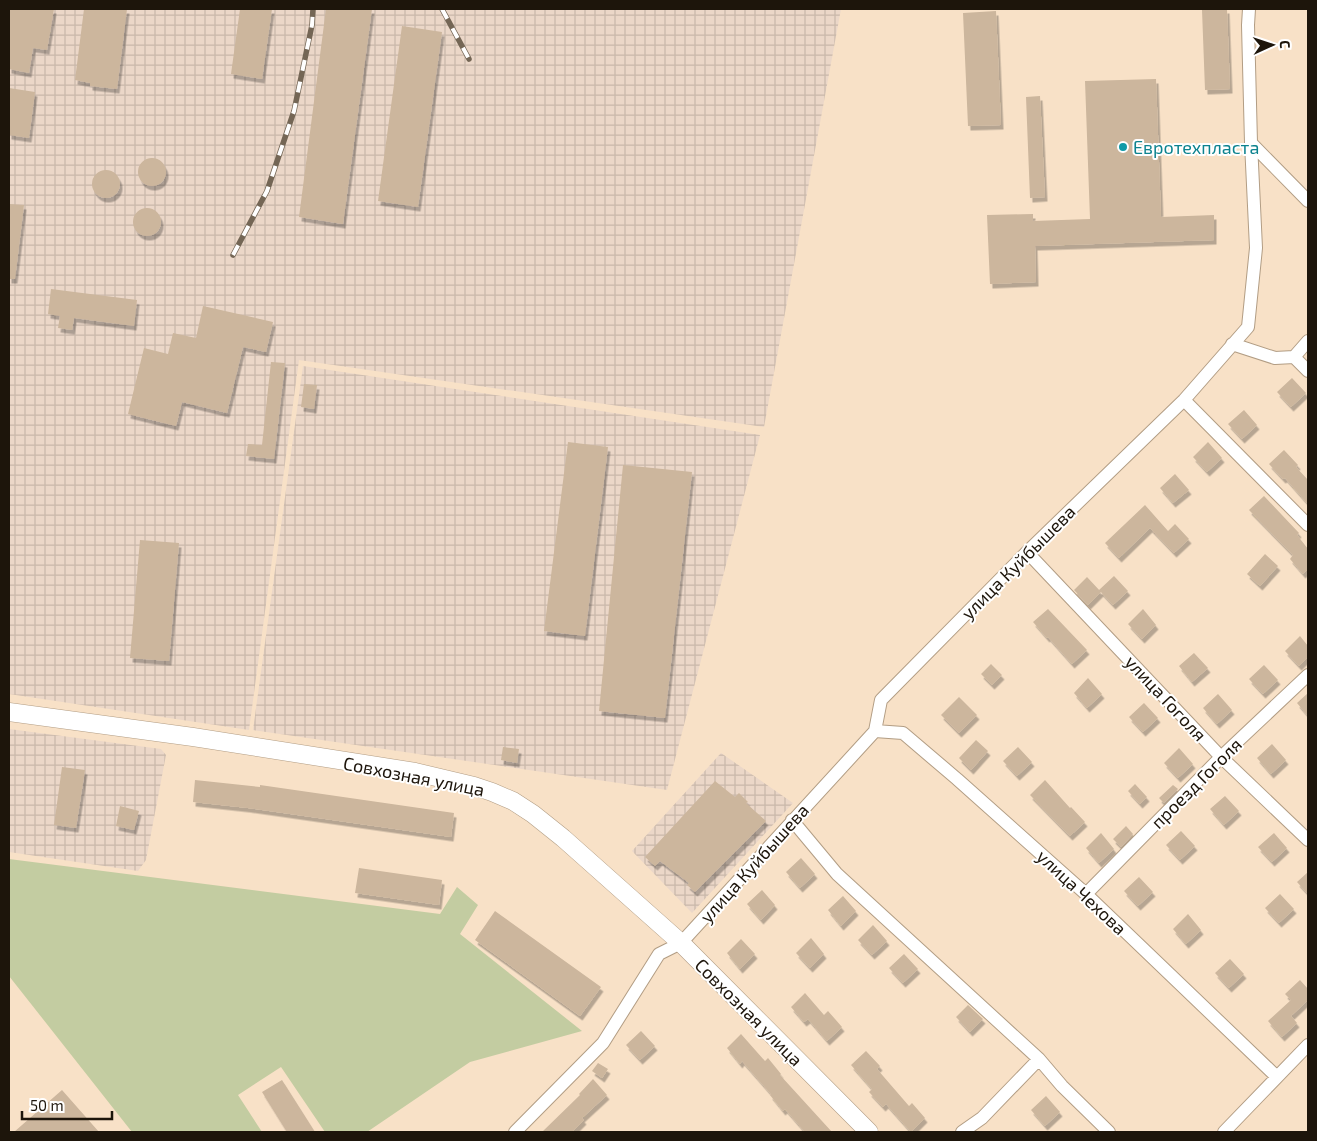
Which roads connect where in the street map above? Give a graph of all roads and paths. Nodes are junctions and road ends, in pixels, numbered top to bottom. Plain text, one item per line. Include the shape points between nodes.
1 (1249, 9) edge
2 (1252, 143) junction
3 (1308, 201) edge
4 (1308, 341) edge
5 (1232, 344) junction
6 (1294, 357) junction
7 (1308, 371) edge
8 (1184, 400) junction
9 (1308, 525) edge
10 (1027, 552) junction
11 (1308, 676) edge
12 (9, 712) edge
13 (874, 732) junction
14 (1221, 757) junction
15 (792, 820) junction
16 (1308, 840) edge
17 (1086, 894) junction
18 (681, 943) junction
19 (1308, 1045) edge
20 (1040, 1059) junction
21 (1277, 1076) junction
22 (515, 1132) edge
23 (869, 1132) edge
24 (962, 1132) edge
25 (1109, 1132) edge
26 (1224, 1132) edge

1 - 2 street, улица Куйбышева
2 - 3 street
2 - 5 street, улица Куйбышева via 1256,248 1248,327
4 - 6 street
5 - 6 street via 1275,358
5 - 8 street, улица Куйбышева
6 - 7 street
8 - 9 street
8 - 10 street, улица Куйбышева
10 - 13 street, улица Куйбышева via 881,700
10 - 14 street, улица Гоголя
11 - 14 street, проезд Гоголя
12 - 18 street, Совхозная улица via 415,772 492,792 519,805 563,838
13 - 15 street, улица Куйбышева
13 - 17 street, улица Чехова via 903,733
14 - 16 street, улица Гоголя
14 - 17 street, проезд Гоголя
15 - 18 street, улица Куйбышева
15 - 20 street via 837,874
17 - 21 street, улица Чехова
18 - 22 street via 659,954 602,1043
18 - 23 street, Совхозная улица
19 - 21 street
20 - 24 street via 982,1118
20 - 25 street via 1062,1086
21 - 26 street

